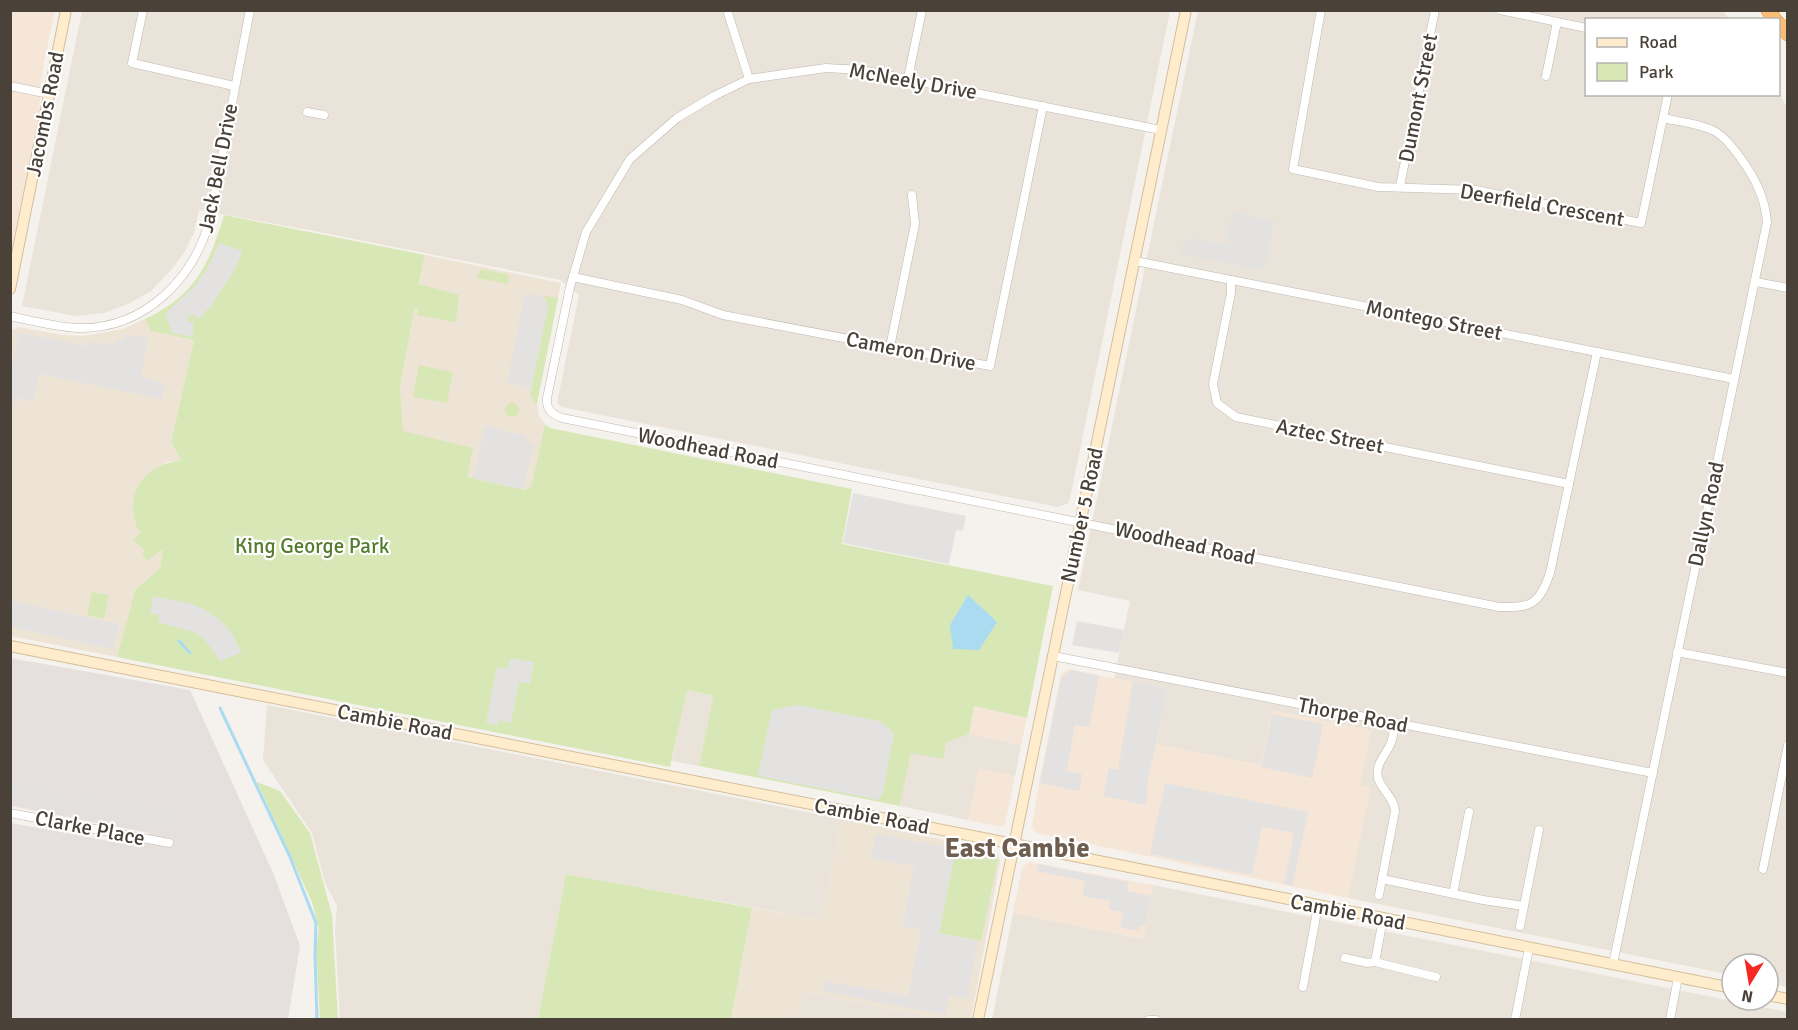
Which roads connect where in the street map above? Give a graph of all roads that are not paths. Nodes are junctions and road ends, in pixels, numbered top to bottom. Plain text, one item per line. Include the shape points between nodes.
1 (66, 10) edge
2 (143, 10) edge
3 (250, 10) edge
4 (727, 10) edge
5 (921, 10) edge
6 (1186, 10) edge
7 (1321, 10) edge
8 (1435, 10) edge
9 (1500, 10) edge
10 (1557, 22) junction
11 (1585, 28) edge
12 (1546, 76) dead end
13 (908, 78) junction
14 (749, 80) junction
15 (10, 86) edge
16 (234, 86) junction
17 (49, 94) junction
18 (1668, 96) edge
19 (1043, 106) junction
20 (307, 112) dead end
21 (324, 115) dead end
22 (1663, 118) junction
23 (1161, 130) junction
24 (1400, 186) junction
25 (912, 195) dead end
26 (1135, 261) junction
27 (573, 277) junction
28 (1231, 280) junction
29 (1756, 282) junction
30 (1788, 288) edge
31 (10, 289) edge
32 (10, 316) edge
33 (890, 347) junction
34 (1597, 352) junction
35 (1734, 379) junction
36 (548, 409) joint
37 (1569, 484) junction
38 (1080, 522) junction
39 (10, 646) edge
40 (1677, 652) junction
41 (1053, 656) junction
42 (1788, 673) edge
43 (1395, 724) junction
44 (1788, 745) edge
45 (1653, 773) junction
46 (1469, 812) dead end
47 (10, 813) edge
48 (1539, 830) dead end
49 (169, 843) dead end
50 (1013, 844) junction
51 (1763, 869) dead end
52 (1382, 879) junction
53 (1453, 894) junction
54 (1379, 895) dead end
55 (1318, 906) junction
56 (1524, 906) junction
57 (1383, 919) junction
58 (1520, 926) dead end
59 (1529, 948) junction
60 (1345, 958) dead end
61 (1375, 962) junction
62 (1613, 964) junction
63 (1436, 977) dead end
64 (1678, 977) junction
65 (1720, 986) edge
66 (1303, 987) dead end
67 (978, 1020) edge
68 (1149, 1020) edge
69 (1156, 1020) edge
70 (1515, 1020) edge
71 (1670, 1020) edge

1 - 17 main road, Jacombs Road
2 - 16 street via 132,63
3 - 16 street, Jack Bell Drive
4 - 14 street
5 - 13 street
6 - 23 main road, Number 5 Road
7 - 24 street, Deerfield Crescent via 1293,169 1378,187
8 - 24 street, Dumont Street
9 - 10 street
10 - 11 street
10 - 12 street
13 - 14 street, McNeely Drive via 826,68
13 - 19 street, McNeely Drive
14 - 27 street, McNeely Drive via 677,118 630,159 586,232
15 - 17 street
16 - 32 street, Jack Bell Drive via 206,234 197,255 165,296 144,310 103,325 81,328
17 - 31 main road, Jacombs Road
18 - 22 street, Deerfield Crescent
19 - 23 street, McNeely Drive
19 - 33 street, Cameron Drive via 990,366
20 - 21 street
22 - 24 street, Deerfield Crescent via 1641,223 1476,190
22 - 29 street, Dallyn Road via 1716,131 1729,143 1758,187 1767,222
23 - 26 main road, Number 5 Road
25 - 33 street via 915,224
26 - 28 street, Montego Street
26 - 38 main road, Number 5 Road
27 - 33 street, Cameron Drive via 682,300 723,315
27 - 36 street, McNeely Drive via 547,398
28 - 34 street, Montego Street
28 - 37 street, Aztec Street via 1213,384 1217,403 1236,417
29 - 30 street
29 - 35 street, Dallyn Road
34 - 35 street, Montego Street
34 - 37 street, Woodhead Road
35 - 40 street, Dallyn Road
36 - 38 street, Woodhead Road via 553,415 572,421
37 - 38 street, Woodhead Road via 1543,594 1515,608
38 - 41 main road, Number 5 Road
39 - 50 main road, Cambie Road
40 - 42 street
40 - 45 street, Dallyn Road
41 - 43 street, Thorpe Road
41 - 50 main road, Number 5 Road
43 - 45 street, Thorpe Road
43 - 52 street via 1378,772 1395,811
44 - 51 street
45 - 62 street, Dallyn Road
46 - 53 street
47 - 49 street, Clarke Place
48 - 56 street
50 - 55 main road, Cambie Road
50 - 67 main road, Number 5 Road
52 - 53 street
52 - 54 street
53 - 56 street
55 - 57 main road, Cambie Road
55 - 66 street
56 - 58 street
57 - 59 main road, Cambie Road
57 - 61 street
59 - 62 main road, Cambie Road
59 - 70 street
60 - 61 street
61 - 63 street
62 - 64 main road, Cambie Road
64 - 65 main road, Cambie Road
64 - 71 street
68 - 69 street

